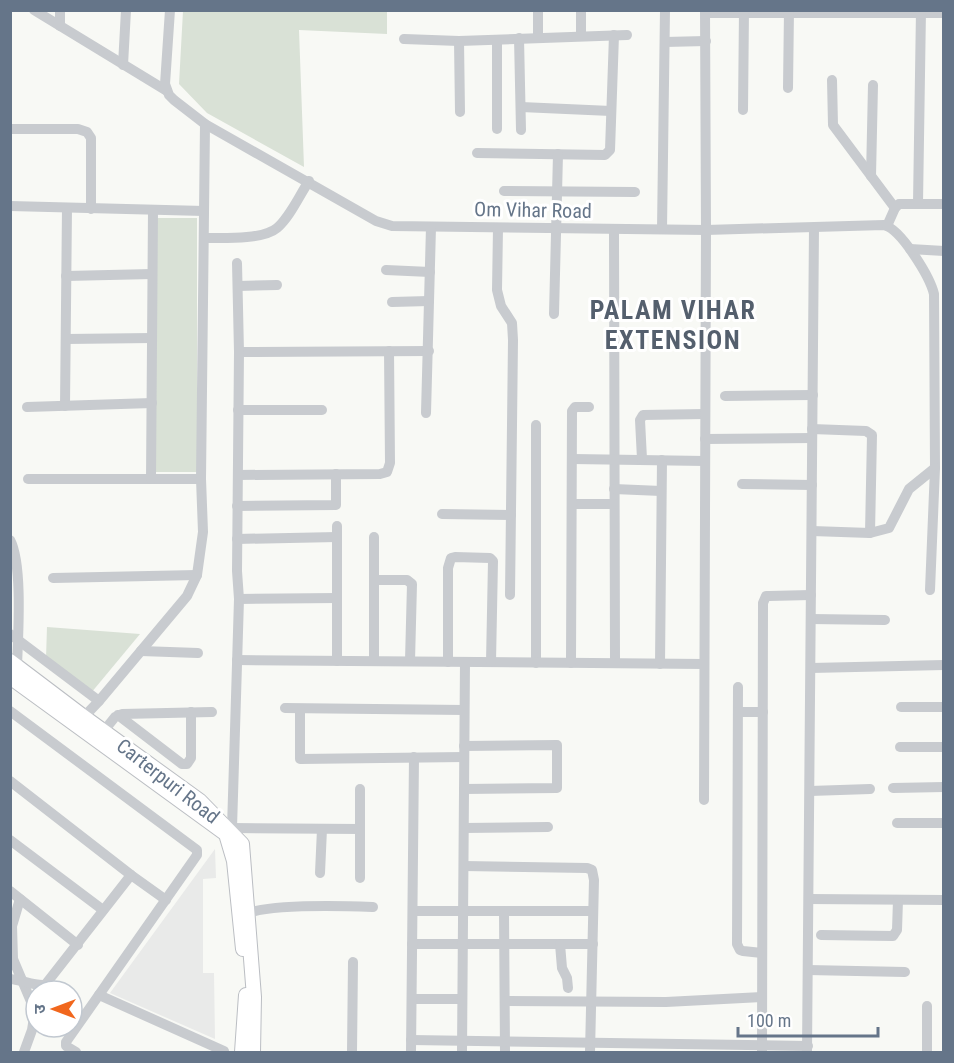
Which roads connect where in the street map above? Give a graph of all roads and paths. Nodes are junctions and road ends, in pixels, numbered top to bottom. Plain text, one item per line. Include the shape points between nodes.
1 (34, 10) edge
2 (60, 10) edge
3 (126, 10) edge
4 (170, 10) edge
5 (538, 10) edge
6 (581, 10) edge
7 (665, 10) edge
8 (705, 12) edge
9 (744, 12) edge
10 (789, 12) edge
11 (832, 12) edge
12 (872, 12) edge
13 (921, 12) edge
14 (944, 13) edge
15 (60, 26) junction
16 (614, 35) junction
17 (627, 35) dead end
18 (581, 36) junction
19 (519, 38) junction
20 (538, 38) junction
21 (404, 39) dead end
22 (497, 40) junction
23 (459, 41) junction
24 (706, 41) junction
25 (665, 42) junction
26 (123, 65) junction
27 (832, 81) dead end
28 (873, 85) dead end
29 (788, 88) dead end
30 (167, 91) junction
31 (520, 107) junction
32 (743, 110) dead end
33 (611, 111) junction
34 (460, 112) dead end
35 (206, 124) junction
36 (10, 129) edge
37 (497, 129) dead end
38 (521, 130) dead end
39 (477, 153) dead end
40 (558, 154) junction
41 (871, 176) junction
42 (309, 182) junction
43 (504, 191) dead end
44 (557, 191) junction
45 (635, 192) dead end
46 (918, 203) junction
47 (944, 204) edge
48 (10, 206) edge
49 (67, 208) junction
50 (895, 208) junction
51 (91, 209) junction
52 (153, 210) junction
53 (204, 211) junction
54 (887, 226) junction
55 (431, 227) junction
56 (498, 228) junction
57 (556, 228) junction
58 (814, 228) junction
59 (615, 229) junction
60 (662, 230) junction
61 (706, 230) junction
62 (204, 238) junction
63 (910, 249) junction
64 (944, 251) edge
65 (237, 263) dead end
66 (386, 270) dead end
67 (430, 272) junction
68 (153, 274) junction
69 (66, 276) junction
70 (238, 285) junction
71 (277, 285) dead end
72 (429, 301) junction
73 (392, 302) dead end
74 (554, 314) dead end
75 (152, 338) junction
76 (66, 339) junction
77 (389, 351) junction
78 (429, 351) junction
79 (239, 352) junction
80 (813, 395) junction
81 (725, 396) dead end
82 (152, 403) junction
83 (65, 406) junction
84 (27, 407) dead end
85 (589, 407) dead end
86 (238, 410) junction
87 (322, 410) dead end
88 (426, 413) dead end
89 (705, 414) junction
90 (536, 425) dead end
91 (812, 434) junction
92 (705, 439) junction
93 (573, 459) junction
94 (614, 459) junction
95 (642, 459) junction
96 (662, 460) junction
97 (705, 461) junction
98 (939, 467) edge
99 (336, 474) junction
100 (238, 475) junction
101 (28, 479) dead end
102 (151, 479) junction
103 (201, 479) junction
104 (742, 484) dead end
105 (812, 485) junction
106 (614, 489) junction
107 (661, 491) junction
108 (572, 504) junction
109 (615, 504) junction
110 (237, 506) junction
111 (442, 514) dead end
112 (511, 515) junction
113 (812, 531) junction
114 (870, 533) junction
115 (374, 537) dead end
116 (237, 539) junction
117 (10, 540) edge
118 (197, 575) junction
119 (53, 578) dead end
120 (374, 580) junction
121 (930, 590) dead end
122 (510, 595) dead end
123 (811, 595) junction
124 (337, 598) junction
125 (239, 599) junction
126 (811, 619) junction
127 (885, 620) dead end
128 (14, 637) edge
129 (141, 651) junction
130 (198, 653) dead end
131 (237, 660) junction
132 (337, 661) junction
133 (374, 661) junction
134 (410, 661) junction
135 (448, 662) junction
136 (465, 662) junction
137 (491, 662) junction
138 (536, 663) junction
139 (572, 663) junction
140 (615, 663) junction
141 (660, 664) junction
142 (704, 664) junction
143 (944, 665) edge
144 (13, 668) edge
145 (811, 668) junction
146 (738, 687) dead end
147 (99, 701) junction
148 (901, 707) dead end
149 (944, 707) edge
150 (285, 708) dead end
151 (300, 709) junction
152 (464, 710) junction
153 (10, 711) edge
154 (191, 712) junction
155 (212, 712) dead end
156 (738, 712) junction
157 (763, 712) junction
158 (118, 715) junction
159 (80, 721) junction
160 (100, 735) junction
161 (900, 747) dead end
162 (944, 747) edge
163 (464, 751) junction
164 (414, 757) junction
165 (10, 781) edge
166 (893, 788) dead end
167 (944, 788) edge
168 (360, 789) dead end
169 (464, 789) junction
170 (870, 789) dead end
171 (810, 791) junction
172 (704, 800) dead end
173 (897, 823) dead end
174 (944, 824) edge
175 (548, 827) dead end
176 (464, 828) junction
177 (322, 829) junction
178 (360, 829) junction
179 (229, 831) junction
180 (10, 840) edge
181 (464, 866) junction
182 (320, 873) dead end
183 (130, 875) junction
184 (360, 878) dead end
185 (10, 891) edge
186 (20, 899) junction
187 (809, 899) junction
188 (166, 900) junction
189 (898, 900) junction
190 (944, 900) edge
191 (373, 907) dead end
192 (103, 910) junction
193 (413, 910) junction
194 (463, 911) junction
195 (504, 911) junction
196 (593, 911) junction
197 (244, 915) junction
198 (820, 935) dead end
199 (412, 944) junction
200 (463, 944) junction
201 (504, 944) junction
202 (560, 944) junction
203 (593, 944) junction
204 (78, 945) junction
205 (762, 952) junction
206 (353, 962) dead end
207 (808, 970) junction
208 (905, 972) dead end
209 (16, 979) edge
210 (568, 988) dead end
211 (99, 995) junction
212 (762, 997) junction
213 (412, 999) junction
214 (462, 999) junction
215 (505, 1001) junction
216 (592, 1001) junction
217 (927, 1006) dead end
218 (411, 1040) junction
219 (462, 1040) junction
220 (505, 1041) junction
221 (590, 1048) edge
222 (762, 1049) edge
223 (808, 1049) edge
224 (224, 1051) edge
225 (24, 1053) edge
226 (76, 1053) edge
227 (242, 1053) edge
228 (253, 1053) edge
229 (352, 1053) edge
230 (411, 1053) edge
231 (462, 1053) edge
232 (505, 1053) edge
233 (927, 1053) edge

1 - 15 street, Om Vihar Road
2 - 15 street
3 - 26 street
4 - 30 street
5 - 20 street
6 - 18 street
7 - 25 street
8 - 9 street
8 - 24 street
9 - 10 street
9 - 32 street
10 - 11 street
10 - 29 street
11 - 12 street
12 - 13 street
13 - 14 street
13 - 46 street
15 - 26 street, Om Vihar Road
16 - 17 street
16 - 18 street
16 - 33 street
18 - 20 street
19 - 20 street
19 - 22 street
19 - 31 street
21 - 23 street
22 - 23 street
22 - 37 street
23 - 34 street
24 - 25 street
24 - 61 street
25 - 60 street
26 - 30 street, Om Vihar Road
27 - 41 street via 833,125
28 - 41 street
30 - 35 street, Om Vihar Road
31 - 33 street
31 - 38 street
33 - 40 street via 608,153
35 - 42 street, Om Vihar Road
35 - 53 street
36 - 51 street via 87,132 91,138
39 - 40 street
40 - 44 street
41 - 50 street
42 - 55 street, Om Vihar Road via 385,225
42 - 62 street via 274,230 243,237
43 - 44 street
44 - 45 street
44 - 57 street
46 - 47 street
46 - 50 street via 902,203
48 - 49 street
49 - 51 street
49 - 69 street
50 - 54 street
51 - 52 street
52 - 53 street
52 - 68 street
53 - 62 street
54 - 58 street, Om Vihar Road
54 - 63 street
55 - 56 street, Om Vihar Road
55 - 67 street
56 - 57 street, Om Vihar Road
56 - 112 street via 497,290 512,330
57 - 59 street, Om Vihar Road
57 - 74 street
58 - 61 street, Om Vihar Road
58 - 80 street
59 - 60 street, Om Vihar Road
59 - 94 street
60 - 61 street, Om Vihar Road
61 - 89 street
62 - 103 street
63 - 64 street
63 - 98 street via 929,277 934,294
65 - 70 street
66 - 67 street
67 - 72 street
68 - 69 street
68 - 75 street
69 - 76 street
70 - 71 street
70 - 79 street
72 - 73 street
72 - 78 street
75 - 76 street
75 - 82 street
76 - 83 street
77 - 78 street
77 - 79 street
77 - 99 street via 390,468 380,474
78 - 88 street
79 - 86 street
80 - 81 street
80 - 91 street
82 - 83 street
82 - 102 street
83 - 84 street
85 - 93 street via 572,409
86 - 87 street
86 - 100 street
89 - 92 street
89 - 95 street via 643,415
90 - 138 street
91 - 92 street
91 - 105 street
91 - 114 street via 866,431 872,435
92 - 97 street
93 - 94 street
93 - 108 street
94 - 95 street
94 - 106 street
95 - 96 street
96 - 97 street
96 - 107 street
97 - 142 street
98 - 114 street via 909,489 888,528
98 - 121 street
99 - 100 street
99 - 110 street via 336,505
100 - 110 street
101 - 102 street
102 - 103 street
103 - 118 street via 203,532
104 - 105 street
105 - 113 street
106 - 107 street
106 - 109 street
107 - 141 street
108 - 109 street
108 - 139 street
109 - 140 street
110 - 116 street
111 - 112 street
112 - 122 street
113 - 114 street
113 - 123 street
115 - 120 street
116 - 124 street via 337,531
116 - 125 street
117 - 128 street via 16,555
118 - 119 street
118 - 129 street via 188,596
120 - 133 street
120 - 134 street via 407,580 412,584
123 - 126 street
123 - 157 street via 764,599
124 - 125 street
124 - 132 street
125 - 131 street
126 - 127 street
126 - 145 street
128 - 144 street
128 - 147 street
129 - 130 street
129 - 147 street
131 - 132 street
131 - 179 street
132 - 133 street
133 - 134 street
134 - 135 street
135 - 136 street
135 - 137 street via 448,561 455,557 493,561
136 - 137 street
136 - 152 street
137 - 138 street
138 - 139 street
139 - 140 street
140 - 141 street
141 - 142 street
142 - 172 street
143 - 145 street
144 - 159 main road, Carterpuri Road
145 - 171 street
146 - 156 street
147 - 159 street
148 - 149 street
150 - 151 street
151 - 152 street
151 - 164 street via 300,759
152 - 163 street
153 - 188 street via 197,850
154 - 155 street
154 - 158 street
154 - 158 street via 188,764 182,764
156 - 157 street
156 - 205 street via 737,944 742,951
157 - 205 street
158 - 160 street
159 - 160 main road, Carterpuri Road
160 - 179 main road, Carterpuri Road
161 - 162 street
163 - 164 street
163 - 169 street
163 - 169 street via 557,745 557,788
164 - 193 street
165 - 183 street
166 - 167 street
168 - 178 street
169 - 176 street
170 - 171 street
171 - 187 street
173 - 174 street
175 - 176 street
176 - 181 street
177 - 178 street
177 - 179 street
177 - 182 street
178 - 184 street
179 - 197 main road, Carterpuri Road
180 - 192 street
181 - 194 street
181 - 196 street via 590,868 594,872
183 - 188 street
183 - 192 street
185 - 186 street
186 - 204 street
186 - 209 street via 11,943
187 - 189 street
187 - 207 street
188 - 211 street
189 - 190 street
189 - 198 street via 897,930 893,936
191 - 197 street via 318,906
192 - 204 street
193 - 194 street
193 - 199 street
194 - 195 street
194 - 200 street
195 - 196 street
195 - 201 street
196 - 203 street
197 - 227 main road, Carterpuri Road via 247,976
197 - 228 main road, Carterpuri Road via 254,997
199 - 200 street
199 - 213 street
200 - 201 street
200 - 214 street
201 - 202 street
201 - 215 street
202 - 203 street
202 - 210 street
203 - 216 street
204 - 209 street via 45,985
205 - 212 street
206 - 229 street
207 - 208 street
207 - 223 street
209 - 225 street via 35,1011
211 - 224 street
211 - 226 street via 65,1044
212 - 216 street
212 - 222 street
213 - 214 street
213 - 218 street
214 - 219 street
215 - 216 street
215 - 220 street
216 - 221 street
217 - 233 street
218 - 219 street
218 - 230 street
219 - 220 street
219 - 231 street
220 - 221 street
220 - 232 street
221 - 222 street
222 - 223 street

